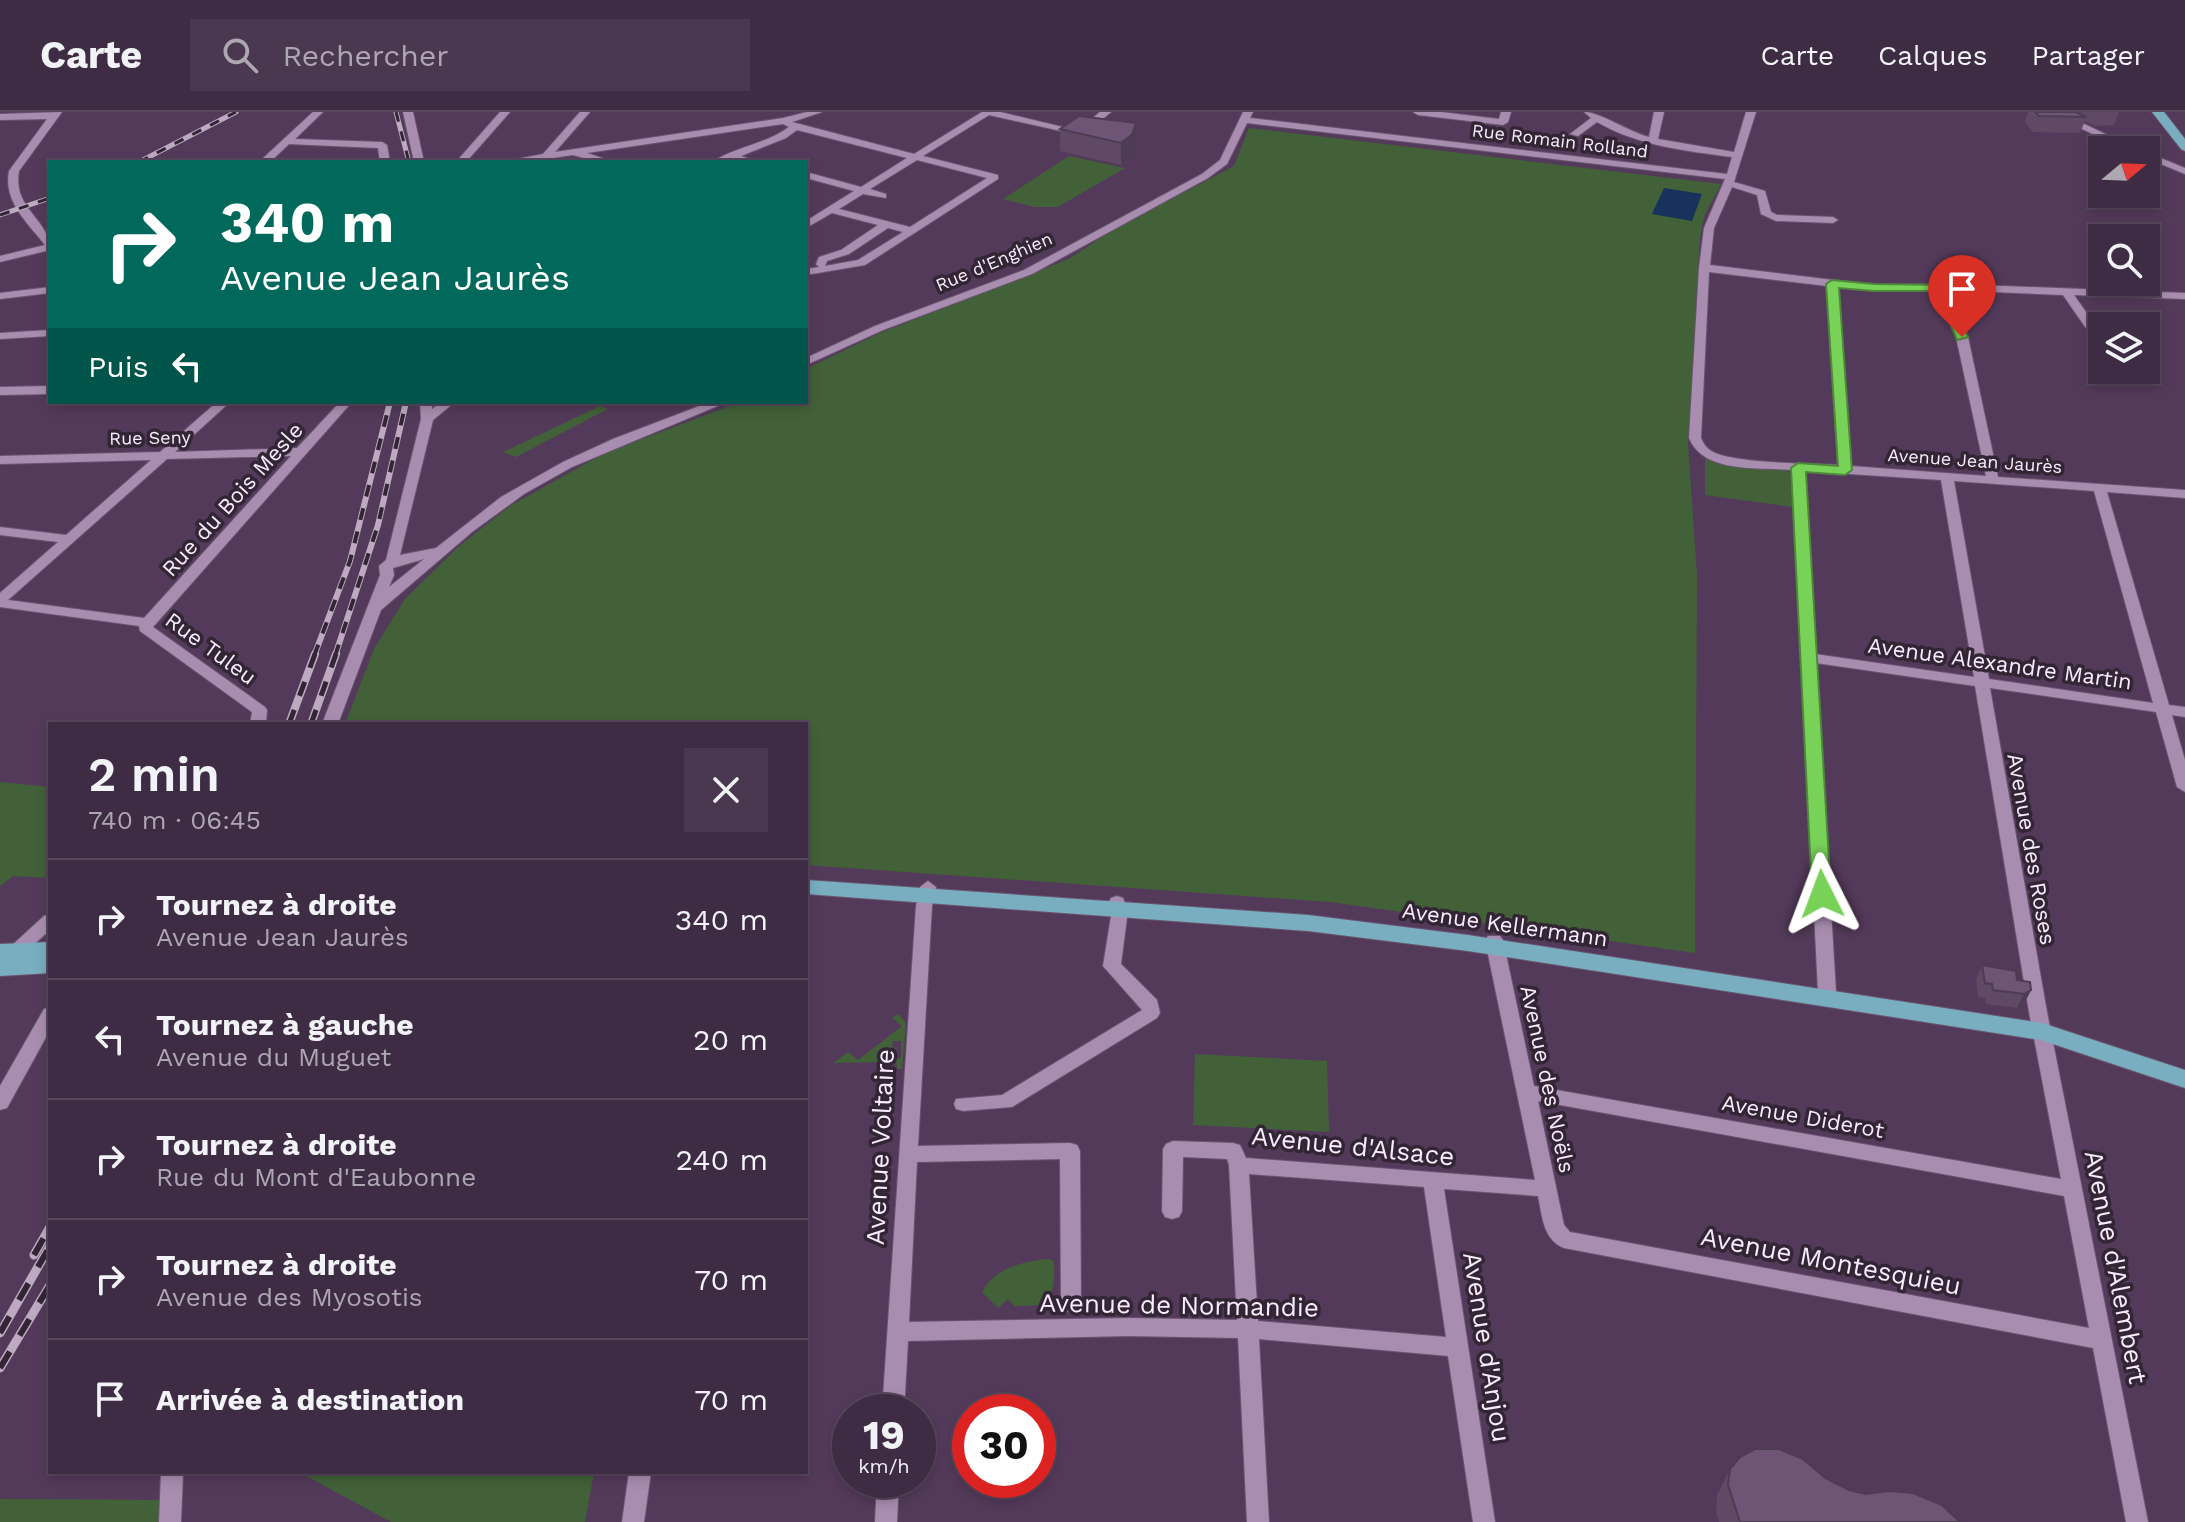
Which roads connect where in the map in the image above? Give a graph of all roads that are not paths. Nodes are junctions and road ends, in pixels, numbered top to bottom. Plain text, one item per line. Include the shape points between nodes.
1 (318, 112) edge
2 (408, 112) edge
3 (505, 112) edge
4 (585, 112) edge
5 (817, 112) edge
6 (988, 112) edge
7 (1106, 112) edge
8 (1418, 112) edge
9 (1659, 112) edge
10 (1751, 112) edge
11 (2052, 112) edge
12 (2158, 112) edge
13 (56, 114) edge
14 (1592, 115) edge
15 (1245, 116) edge
16 (0, 117) edge
17 (1505, 117) edge
18 (784, 121) junction
19 (795, 127) junction
20 (1070, 130) edge
21 (1081, 132) edge
22 (1575, 134) dead end
23 (2104, 136) edge
24 (1653, 139) junction
25 (286, 141) junction
26 (2185, 147) edge
27 (571, 151) junction
28 (1738, 155) junction
29 (729, 156) junction
30 (917, 156) junction
31 (544, 158) edge
32 (266, 160) edge
33 (385, 160) edge
34 (419, 160) edge
35 (463, 160) edge
36 (602, 160) edge
37 (721, 160) edge
38 (745, 160) edge
39 (2160, 160) edge
40 (2185, 170) edge
41 (808, 176) edge
42 (1729, 180) junction
43 (863, 190) junction
44 (883, 196) dead end
45 (831, 210) junction
46 (809, 220) edge
47 (1833, 220) dead end
48 (886, 224) junction
49 (909, 230) junction
50 (48, 243) edge
51 (48, 247) edge
52 (0, 259) edge
53 (821, 264) dead end
54 (1704, 268) junction
55 (808, 272) edge
56 (1832, 284) junction
57 (1940, 287) junction
58 (48, 290) edge
59 (2066, 291) junction
60 (0, 296) edge
61 (2185, 296) edge
62 (2088, 323) edge
63 (48, 333) edge
64 (0, 336) edge
65 (808, 361) edge
66 (48, 390) edge
67 (0, 391) edge
68 (222, 404) edge
69 (344, 404) edge
70 (426, 404) edge
71 (446, 404) edge
72 (716, 404) edge
73 (427, 419) junction
74 (301, 452) junction
75 (164, 456) junction
76 (0, 460) edge
77 (1798, 468) junction
78 (1845, 470) junction
79 (1947, 478) junction
80 (1993, 481) junction
81 (2099, 488) junction
82 (2185, 494) edge
83 (0, 531) edge
84 (69, 539) junction
85 (391, 562) junction
86 (414, 565) junction
87 (0, 602) edge
88 (372, 611) junction
89 (147, 623) junction
90 (1808, 657) junction
91 (1981, 682) junction
92 (2161, 708) junction
93 (2185, 712) edge
94 (259, 717) edge
95 (331, 722) edge
96 (2185, 787) edge
97 (808, 877) edge
98 (808, 887) edge
99 (927, 891) junction
100 (1118, 906) junction
101 (48, 922) edge
102 (1495, 944) junction
103 (48, 950) edge
104 (5, 957) edge
105 (48, 965) edge
106 (1827, 992) junction
107 (48, 1018) edge
108 (2041, 1027) junction
109 (2185, 1069) edge
110 (2185, 1079) edge
111 (1526, 1092) junction
112 (0, 1103) edge
113 (963, 1104) dead end
114 (909, 1154) junction
115 (1239, 1165) junction
116 (1433, 1181) junction
117 (1548, 1189) junction
118 (2072, 1189) junction
119 (1172, 1211) dead end
120 (1555, 1228) joint
121 (1071, 1304) dead end
122 (1247, 1329) junction
123 (898, 1332) junction
124 (2102, 1340) junction
125 (1457, 1347) junction
126 (894, 1394) edge
127 (172, 1474) edge
128 (640, 1474) edge
129 (887, 1498) edge
130 (170, 1522) edge
131 (633, 1522) edge
132 (886, 1522) edge
133 (1258, 1522) edge
134 (1484, 1522) edge
135 (2137, 1522) edge

1 - 25 street
2 - 34 street
3 - 35 street
4 - 31 street
5 - 18 street
6 - 20 street
6 - 30 street
7 - 21 street
8 - 17 street
9 - 24 street
10 - 28 street, Avenue Jean Jaurès
11 - 23 street
12 - 26 main road
13 - 16 street
13 - 50 street via 11,181 18,203
14 - 22 street
14 - 24 street
15 - 42 street, Rue Romain Rolland
15 - 65 street, Rue d'Enghien via 1224,162 1205,176 1028,272 879,328
18 - 19 street
18 - 27 street
19 - 29 street
19 - 30 street
24 - 28 street
25 - 32 street
25 - 33 street via 382,145
27 - 31 street
27 - 36 street
28 - 42 street, Avenue Jean Jaurès
29 - 37 street
29 - 38 street
30 - 43 street
30 - 49 street via 995,177
39 - 40 street
41 - 43 street
42 - 47 street, Rue Romain Rolland via 1762,193 1766,214 1776,218
42 - 54 street, Avenue Jean Jaurès via 1709,228
43 - 44 street
43 - 45 street
45 - 46 street
45 - 48 street
48 - 49 street
48 - 53 street
49 - 55 street via 861,263
51 - 52 street
54 - 56 street
54 - 77 street, Avenue Jean Jaurès via 1698,448 1712,458
56 - 57 street
56 - 78 street
57 - 59 street
57 - 80 street via 1962,337
58 - 60 street
59 - 61 street
59 - 62 street
63 - 64 street
66 - 67 street
68 - 75 street
69 - 74 street, Rue du Bois Mesle
70 - 73 street
71 - 73 street
72 - 86 street via 556,470
73 - 85 street
74 - 75 street, Rue Seny
74 - 89 street, Rue du Bois Mesle
75 - 76 street, Rue Seny
75 - 84 street
77 - 78 street, Avenue Jean Jaurès
77 - 90 street
78 - 79 street, Avenue Jean Jaurès
79 - 80 street, Avenue Jean Jaurès
79 - 91 street, Avenue des Roses
80 - 81 street, Avenue Jean Jaurès
81 - 82 street, Avenue Jean Jaurès
81 - 92 street
83 - 84 street
84 - 87 street
85 - 86 street
85 - 86 street via 400,578
85 - 88 street
86 - 88 street
87 - 89 street, Rue Tuleu
88 - 95 street
89 - 94 street, Rue Tuleu via 145,628
90 - 91 street, Avenue Alexandre Martin
90 - 106 street
91 - 92 street, Avenue Alexandre Martin
91 - 108 street, Avenue des Roses
92 - 93 street, Avenue Alexandre Martin
92 - 96 street
97 - 99 main road, Avenue Kellermann
98 - 99 main road, Avenue Kellermann
99 - 100 main road, Avenue Kellermann
99 - 114 street, Avenue Voltaire
100 - 102 main road, Avenue Kellermann
100 - 113 street via 1112,966 1151,1005 1151,1013 1005,1102
101 - 104 street
102 - 106 main road, Avenue Kellermann
102 - 108 main road, Avenue Kellermann
102 - 111 street, Avenue des Noëls
103 - 104 main road
104 - 105 main road
106 - 108 main road, Avenue Kellermann
107 - 112 street
108 - 109 main road, Avenue Kellermann via 2083,1033
108 - 110 main road, Avenue Kellermann
108 - 118 street, Avenue d'Alembert
111 - 117 street, Avenue des Noëls
111 - 118 street, Avenue Diderot
114 - 121 street via 1070,1151
114 - 123 street, Avenue Voltaire
115 - 116 street, Avenue d'Alsace
115 - 119 street, Avenue d'Alsace via 1233,1151 1173,1149
115 - 122 street
116 - 117 street, Avenue d'Alsace
116 - 125 street, Avenue d'Anjou
117 - 120 street, Avenue des Noëls
118 - 124 street, Avenue d'Alembert
120 - 124 street, Avenue Montesquieu via 1564,1239
122 - 123 street, Avenue de Normandie
122 - 125 street, Avenue de Normandie
122 - 133 street
123 - 126 street, Avenue Voltaire
124 - 135 street, Avenue d'Alembert
125 - 134 street, Avenue d'Anjou
127 - 130 street
128 - 131 street
129 - 132 street

